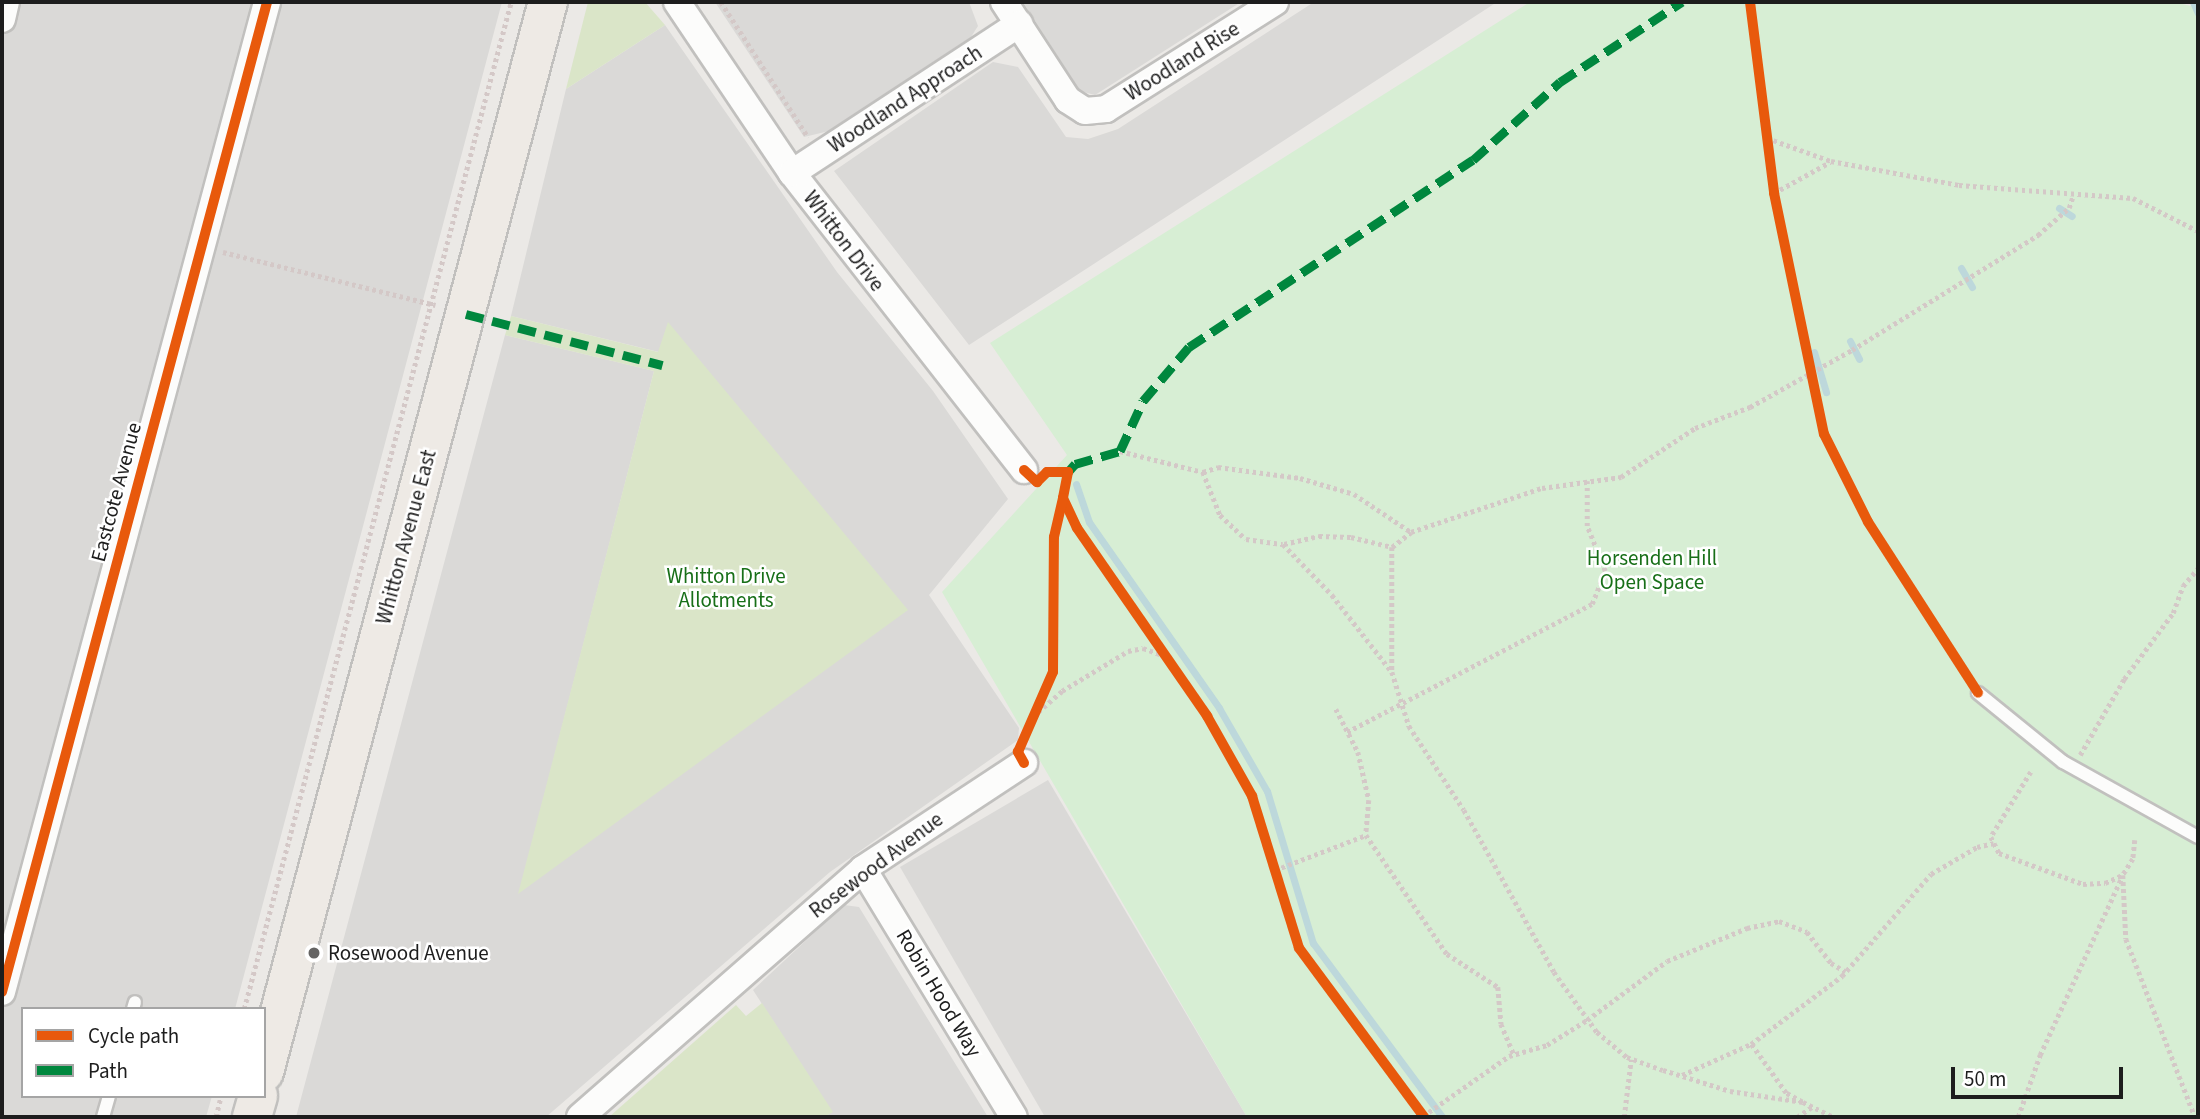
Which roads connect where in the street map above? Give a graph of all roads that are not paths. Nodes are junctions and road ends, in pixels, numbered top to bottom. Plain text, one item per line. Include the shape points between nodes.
1 (6, 2) edge
2 (267, 2) edge
3 (548, 2) edge
4 (677, 2) edge
5 (1004, 2) edge
6 (1275, 2) edge
7 (2, 19) edge
8 (1019, 24) junction
9 (792, 173) junction
10 (1024, 470) dead end
11 (1978, 693) dead end
12 (1024, 762) road end
13 (2198, 837) edge
14 (863, 869) junction
15 (2, 992) edge
16 (266, 1064) edge
17 (108, 1098) edge
18 (257, 1098) edge
19 (103, 1117) edge
20 (252, 1117) edge
21 (580, 1117) edge
22 (1014, 1117) edge

1 - 7 street
2 - 15 street, Eastcote Avenue
3 - 16 main road, Whitton Avenue East via 449,309
4 - 9 street, Whitton Drive
5 - 8 street
6 - 8 street, Woodland Rise via 1106,109 1086,111 1068,100
8 - 9 street, Woodland Approach
9 - 10 street, Whitton Drive
11 - 13 lane via 2063,762
12 - 14 street, Rosewood Avenue
14 - 21 street, Rosewood Avenue
14 - 22 street, Robin Hood Way
17 - 19 lane
18 - 20 main road

